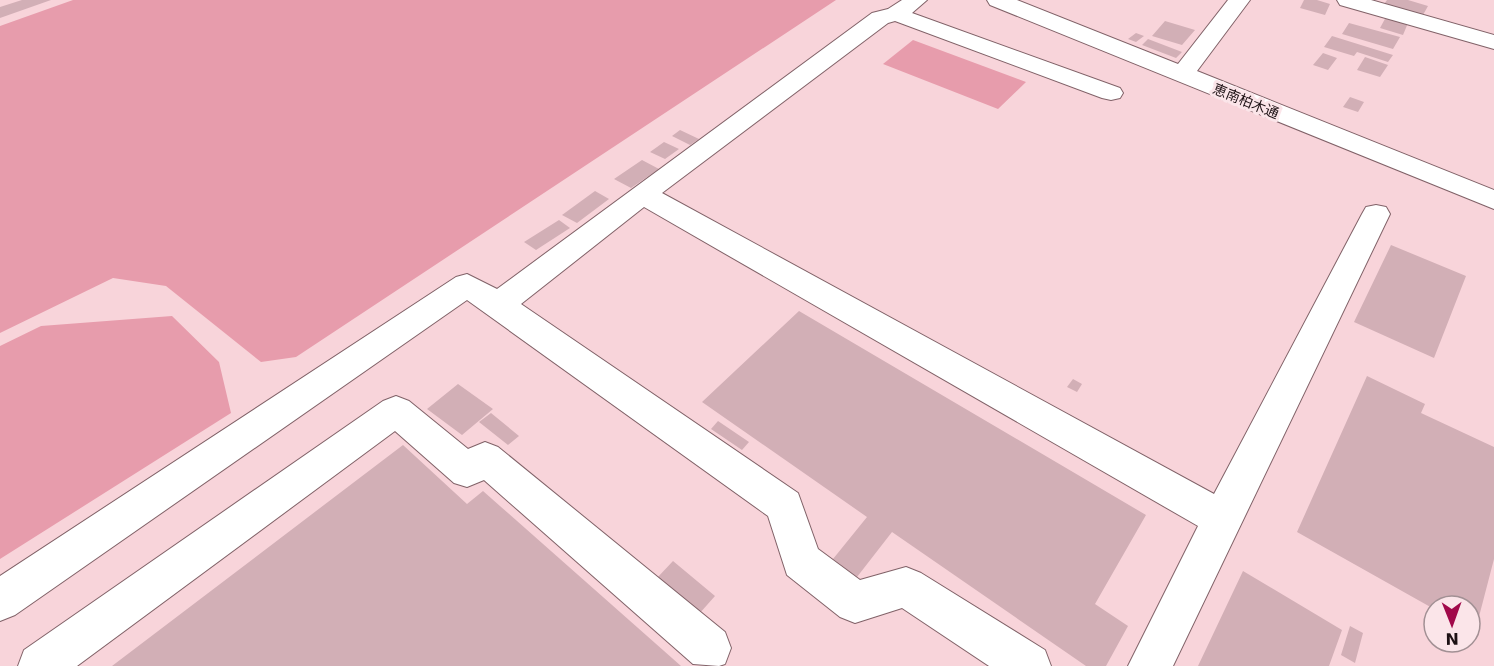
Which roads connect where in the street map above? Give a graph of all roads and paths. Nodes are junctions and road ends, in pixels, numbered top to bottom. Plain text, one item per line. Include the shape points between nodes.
1 (916, 0) edge
2 (999, 0) edge
3 (1239, 0) edge
4 (1348, 0) edge
5 (1041, 7) edge
6 (896, 14) junction
7 (1494, 42) edge
8 (1182, 75) junction
9 (1111, 93) dead end
10 (642, 194) junction
11 (1494, 200) edge
12 (1376, 214) dead end
13 (498, 305) junction
14 (1222, 519) junction
15 (0, 600) edge
16 (709, 648) dead end
17 (40, 666) edge
18 (1029, 666) edge
19 (1150, 666) edge

1 - 6 street
2 - 5 street, 恵南柏木通
3 - 8 street
4 - 7 street
5 - 8 street, 恵南柏木通
6 - 9 street
6 - 10 street via 880,18
8 - 11 street, 恵南柏木通
10 - 13 street
10 - 14 street
12 - 14 street
13 - 15 street via 467,285
13 - 18 street via 783,505 802,561 855,602 906,587
14 - 19 street
16 - 17 street via 485,458 467,471 396,411

